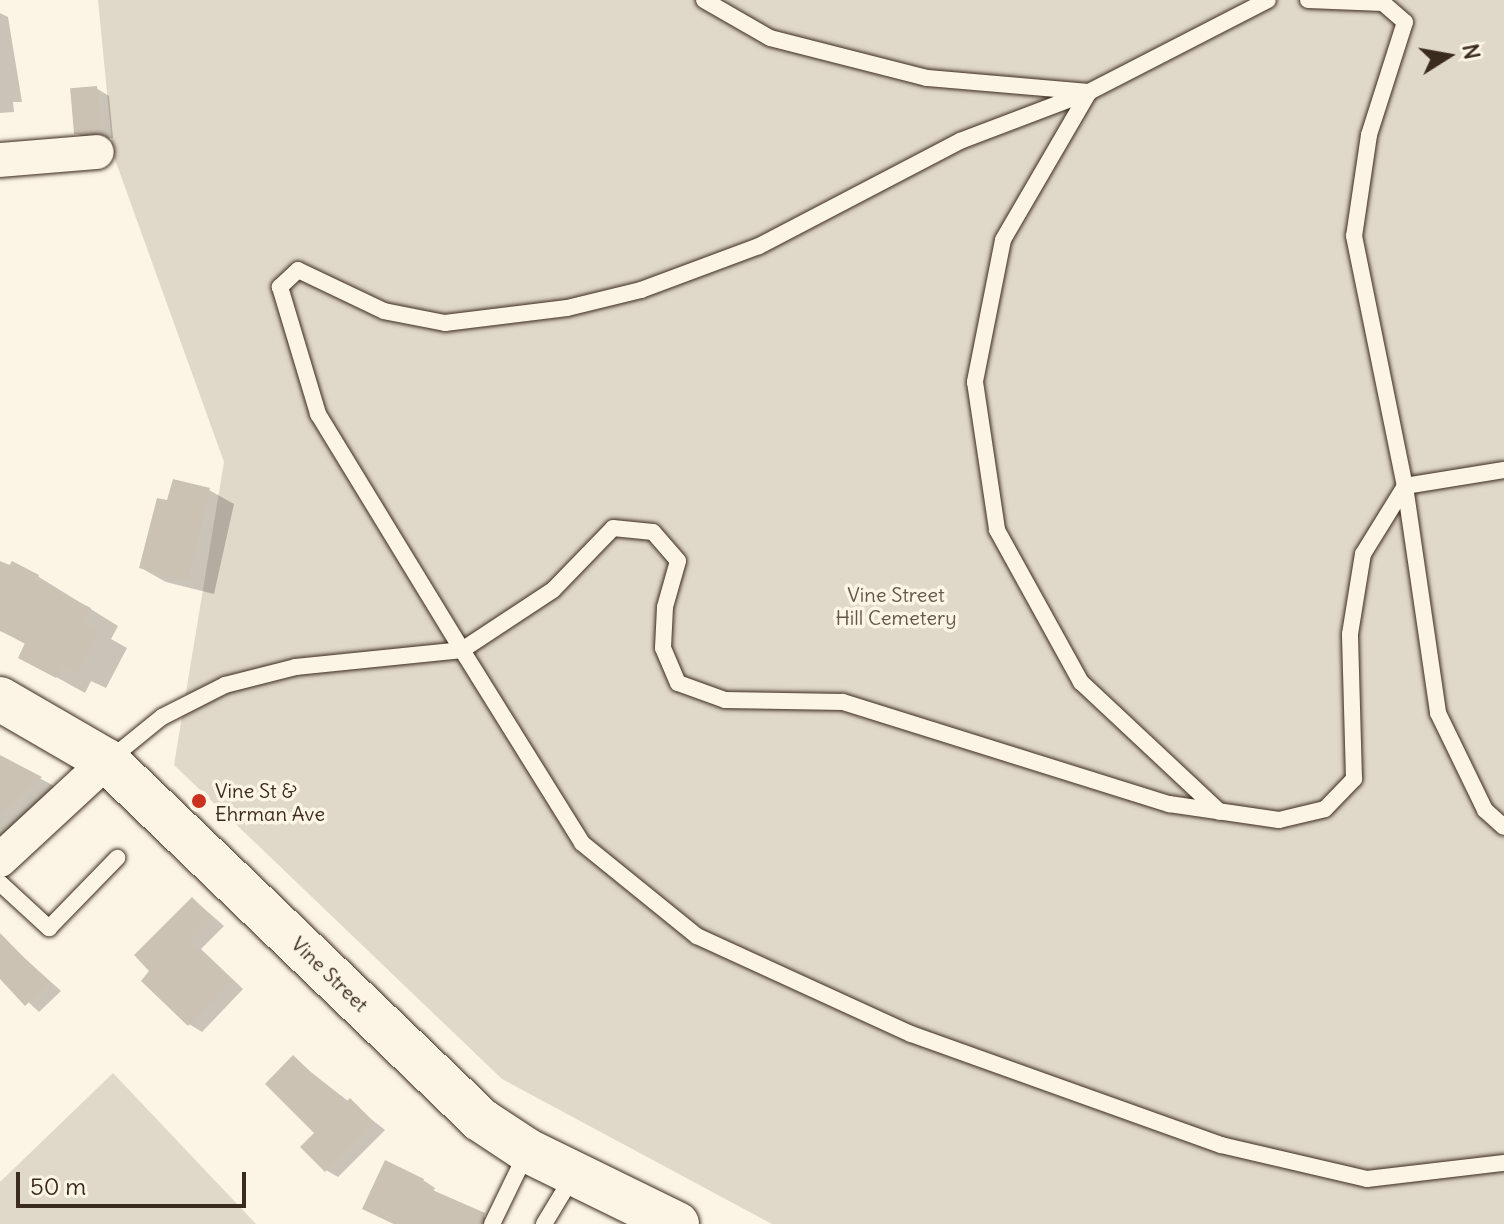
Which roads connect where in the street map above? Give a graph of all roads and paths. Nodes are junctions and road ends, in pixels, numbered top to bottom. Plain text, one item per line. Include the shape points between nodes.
1 (704, 0) edge
2 (1268, 0) edge
3 (1308, 0) edge
4 (1089, 92) junction
5 (97, 152) dead end
6 (0, 160) edge
7 (1504, 470) edge
8 (1405, 486) junction
9 (462, 650) junction
10 (0, 699) edge
11 (107, 761) junction
12 (1220, 812) junction
13 (1504, 827) edge
14 (117, 858) dead end
15 (0, 860) edge
16 (0, 883) edge
17 (528, 1151) junction
18 (1504, 1163) edge
19 (573, 1175) junction
20 (492, 1224) edge
21 (544, 1224) edge
22 (677, 1224) edge

1 - 4 lane via 770,38 927,78
2 - 4 lane
3 - 8 lane via 1383,3 1405,22 1369,135 1354,236
4 - 9 lane via 960,141 759,246 641,290 567,308 445,323 384,311 298,270 280,287 318,414
4 - 12 lane via 1003,240 975,382 997,530 1081,682
5 - 6 street
7 - 8 lane
8 - 12 lane via 1363,554 1350,634 1354,779 1325,809 1295,817 1279,820
8 - 13 lane via 1438,713 1485,810
9 - 11 lane via 296,667 225,685 162,717
9 - 12 lane via 553,590 613,528 653,532 678,561 665,607 663,648 678,683 725,700 843,702 1169,804
9 - 18 lane via 582,843 697,936 911,1034 1221,1145 1367,1179
10 - 11 main road, Vine Street
11 - 15 street
11 - 17 main road, Vine Street via 481,1120
14 - 16 lane via 49,928
17 - 19 main road, Vine Street
17 - 20 lane
19 - 21 lane
19 - 22 main road, Vine Street

